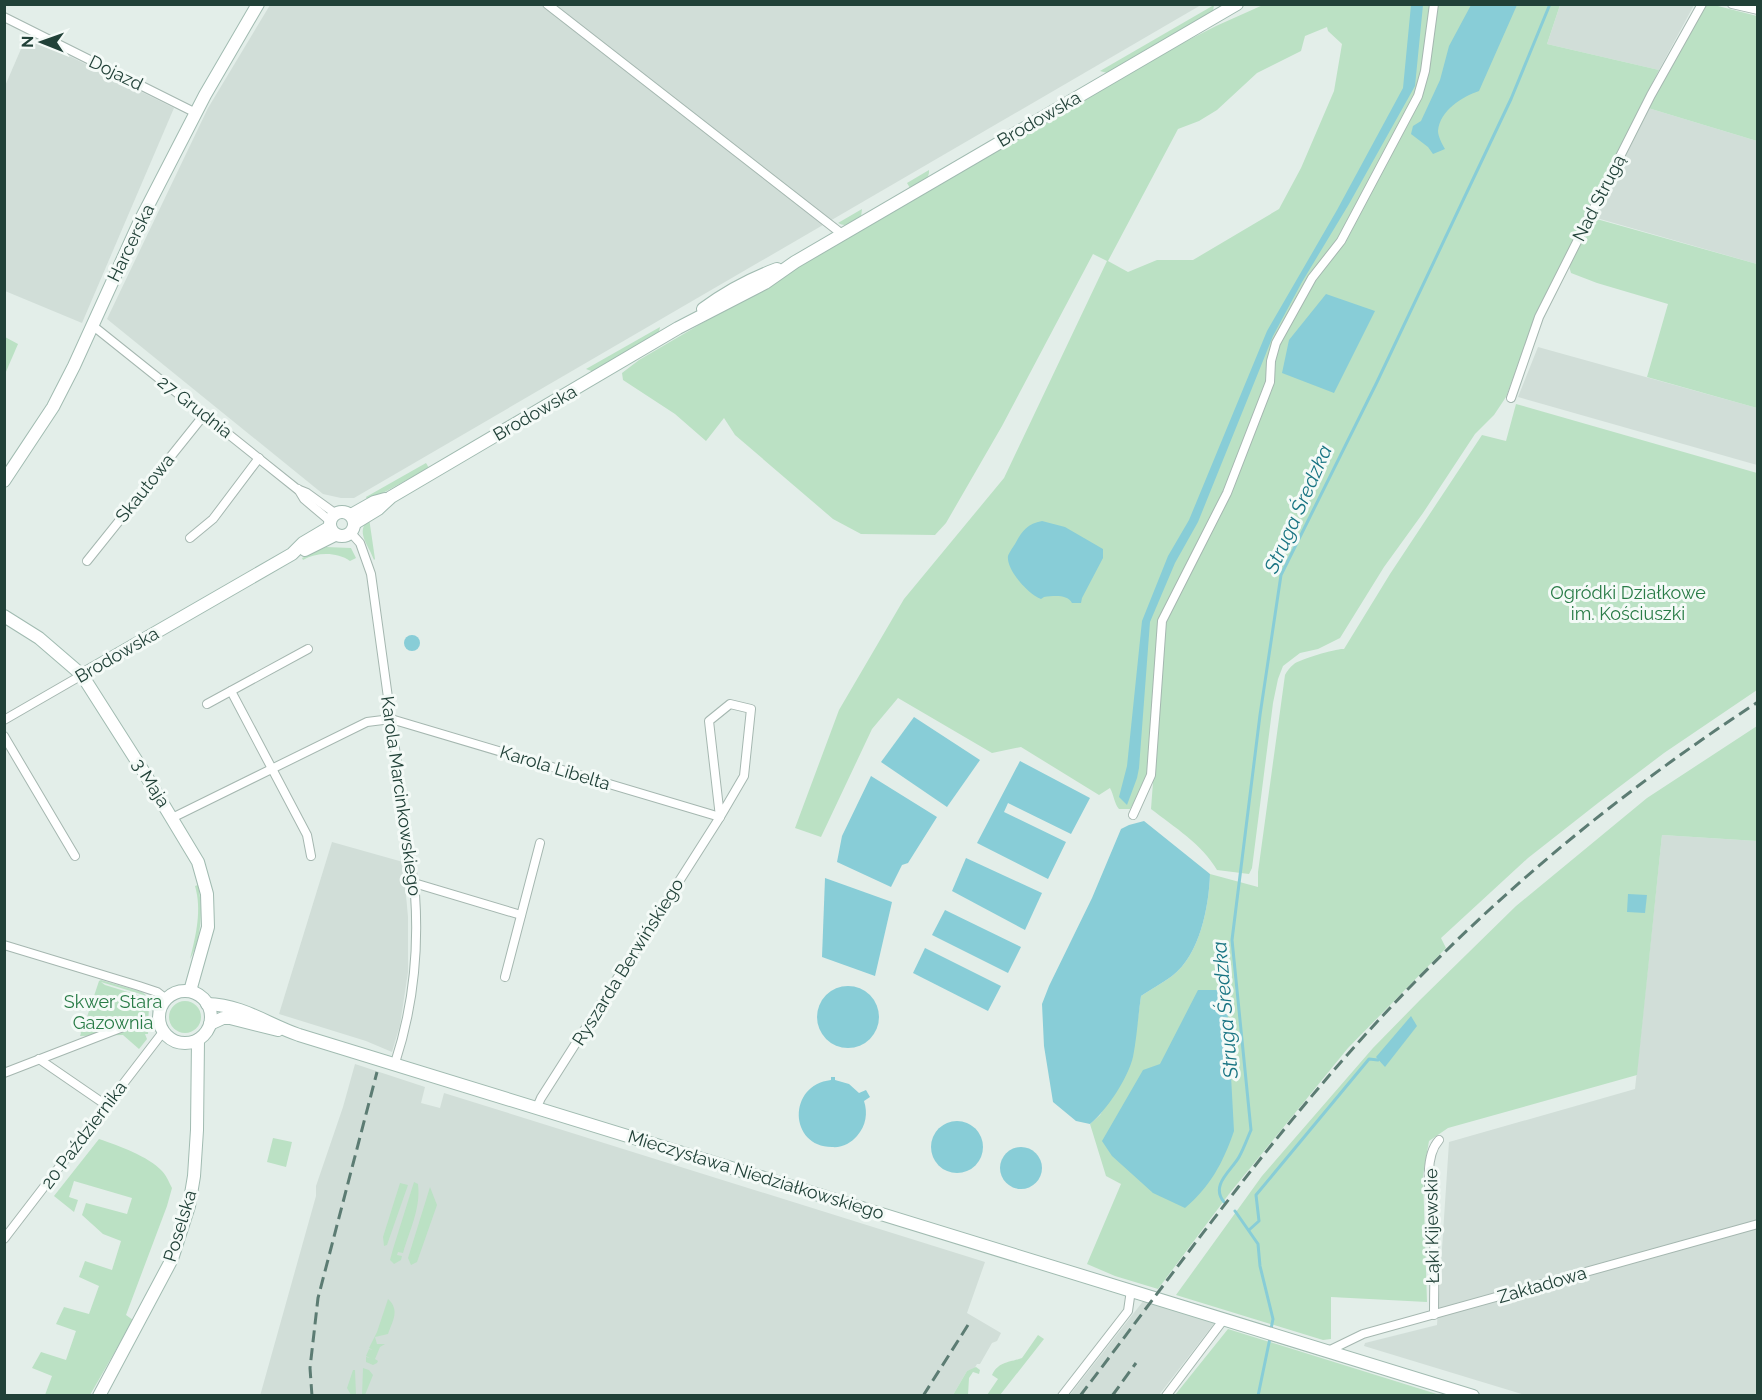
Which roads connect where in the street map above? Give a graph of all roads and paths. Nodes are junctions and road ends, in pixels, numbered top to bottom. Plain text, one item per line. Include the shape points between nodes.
1 (258, 4) edge
2 (548, 4) edge
3 (1236, 4) edge
4 (1434, 4) edge
5 (1702, 4) edge
6 (1732, 4) edge
7 (1758, 10) edge
8 (4, 17) edge
9 (196, 113) junction
10 (842, 234) junction
11 (92, 325) junction
12 (1511, 398) dead end
13 (204, 415) junction
14 (259, 458) junction
15 (4, 481) edge
16 (333, 524) junction
17 (352, 524) junction
18 (190, 538) dead end
19 (87, 561) dead end
20 (4, 616) edge
21 (308, 649) dead end
22 (82, 675) junction
23 (231, 690) junction
24 (207, 704) dead end
25 (391, 719) junction
26 (4, 720) edge
27 (4, 736) edge
28 (273, 769) junction
29 (1133, 815) dead end
30 (720, 817) junction
31 (172, 818) junction
32 (540, 843) dead end
33 (75, 856) dead end
34 (311, 856) dead end
35 (414, 883) junction
36 (521, 915) junction
37 (4, 945) edge
38 (505, 977) dead end
39 (190, 992) junction
40 (166, 999) junction
41 (207, 1004) junction
42 (136, 1022) dead end
43 (210, 1024) junction
44 (288, 1031) junction
45 (164, 1032) junction
46 (198, 1040) junction
47 (39, 1059) junction
48 (395, 1063) junction
49 (4, 1073) edge
50 (106, 1105) junction
51 (537, 1107) junction
52 (1439, 1140) dead end
53 (1758, 1224) edge
54 (4, 1239) edge
55 (1131, 1290) junction
56 (1434, 1315) junction
57 (1230, 1321) junction
58 (1328, 1351) junction
59 (99, 1395) edge
60 (1062, 1395) edge
61 (1166, 1395) edge
62 (1473, 1395) edge

1 - 9 street, Harcerska
2 - 10 street
3 - 10 street, Brodowska
4 - 29 street via 1418,96 1341,241 1312,278 1276,343 1270,382 1227,493 1162,621 1151,775
5 - 12 street, Nad Strugą via 1651,95 1539,317
6 - 7 street
8 - 9 street, Dojazd
9 - 11 street, Harcerska
10 - 17 street, Brodowska via 765,283 678,328 391,496
11 - 13 street, 27 Grudnia
11 - 15 street, Harcerska via 53,407
13 - 14 street, 27 Grudnia
13 - 19 street, Skautowa
14 - 16 street, 27 Grudnia via 307,493
14 - 18 street via 213,519
16 - 17 street via 340,512
16 - 17 street via 346,537
16 - 22 street, Brodowska via 307,550 292,554
17 - 25 street, Karola Marcinkowskiego via 371,574
20 - 22 street, 3 Maja via 39,638
21 - 23 street
22 - 26 street, Brodowska
22 - 31 street, 3 Maja
23 - 24 street
23 - 28 street
25 - 28 street via 367,722
25 - 30 street, Karola Libelta
25 - 35 street, Karola Marcinkowskiego
27 - 33 street
28 - 31 street
28 - 34 street via 307,835
30 - 30 street, Ryszarda Berwińskiego via 744,776 751,709 730,704 709,721
30 - 51 street, Ryszarda Berwińskiego
31 - 39 street, 3 Maja via 198,862 207,894 207,927
32 - 36 street
35 - 36 street
35 - 48 street, Karola Marcinkowskiego via 414,972
36 - 38 street
37 - 40 street via 140,986
39 - 40 street
39 - 41 street
40 - 45 street via 159,1015
41 - 43 street
41 - 44 street, Mieczysława Niedziałkowskiego via 234,1008
42 - 47 street
43 - 44 street, Mieczysława Niedziałkowskiego via 230,1018
43 - 46 street
44 - 48 street, Mieczysława Niedziałkowskiego
45 - 46 street via 179,1043
45 - 50 street, 20 Października
46 - 59 street, Poselska via 196,1142 189,1206 172,1259
47 - 49 street
47 - 50 street
48 - 51 street, Mieczysława Niedziałkowskiego
50 - 54 street, 20 Października
51 - 55 street, Mieczysława Niedziałkowskiego
52 - 56 street, Łąki Kijewskie via 1432,1148 1429,1177
53 - 56 street, Zakładowa
55 - 57 street, Mieczysława Niedziałkowskiego
55 - 60 street via 1128,1311
56 - 58 street, Zakładowa via 1363,1334
57 - 58 street, Mieczysława Niedziałkowskiego
57 - 61 street
58 - 62 street, Mieczysława Niedziałkowskiego

